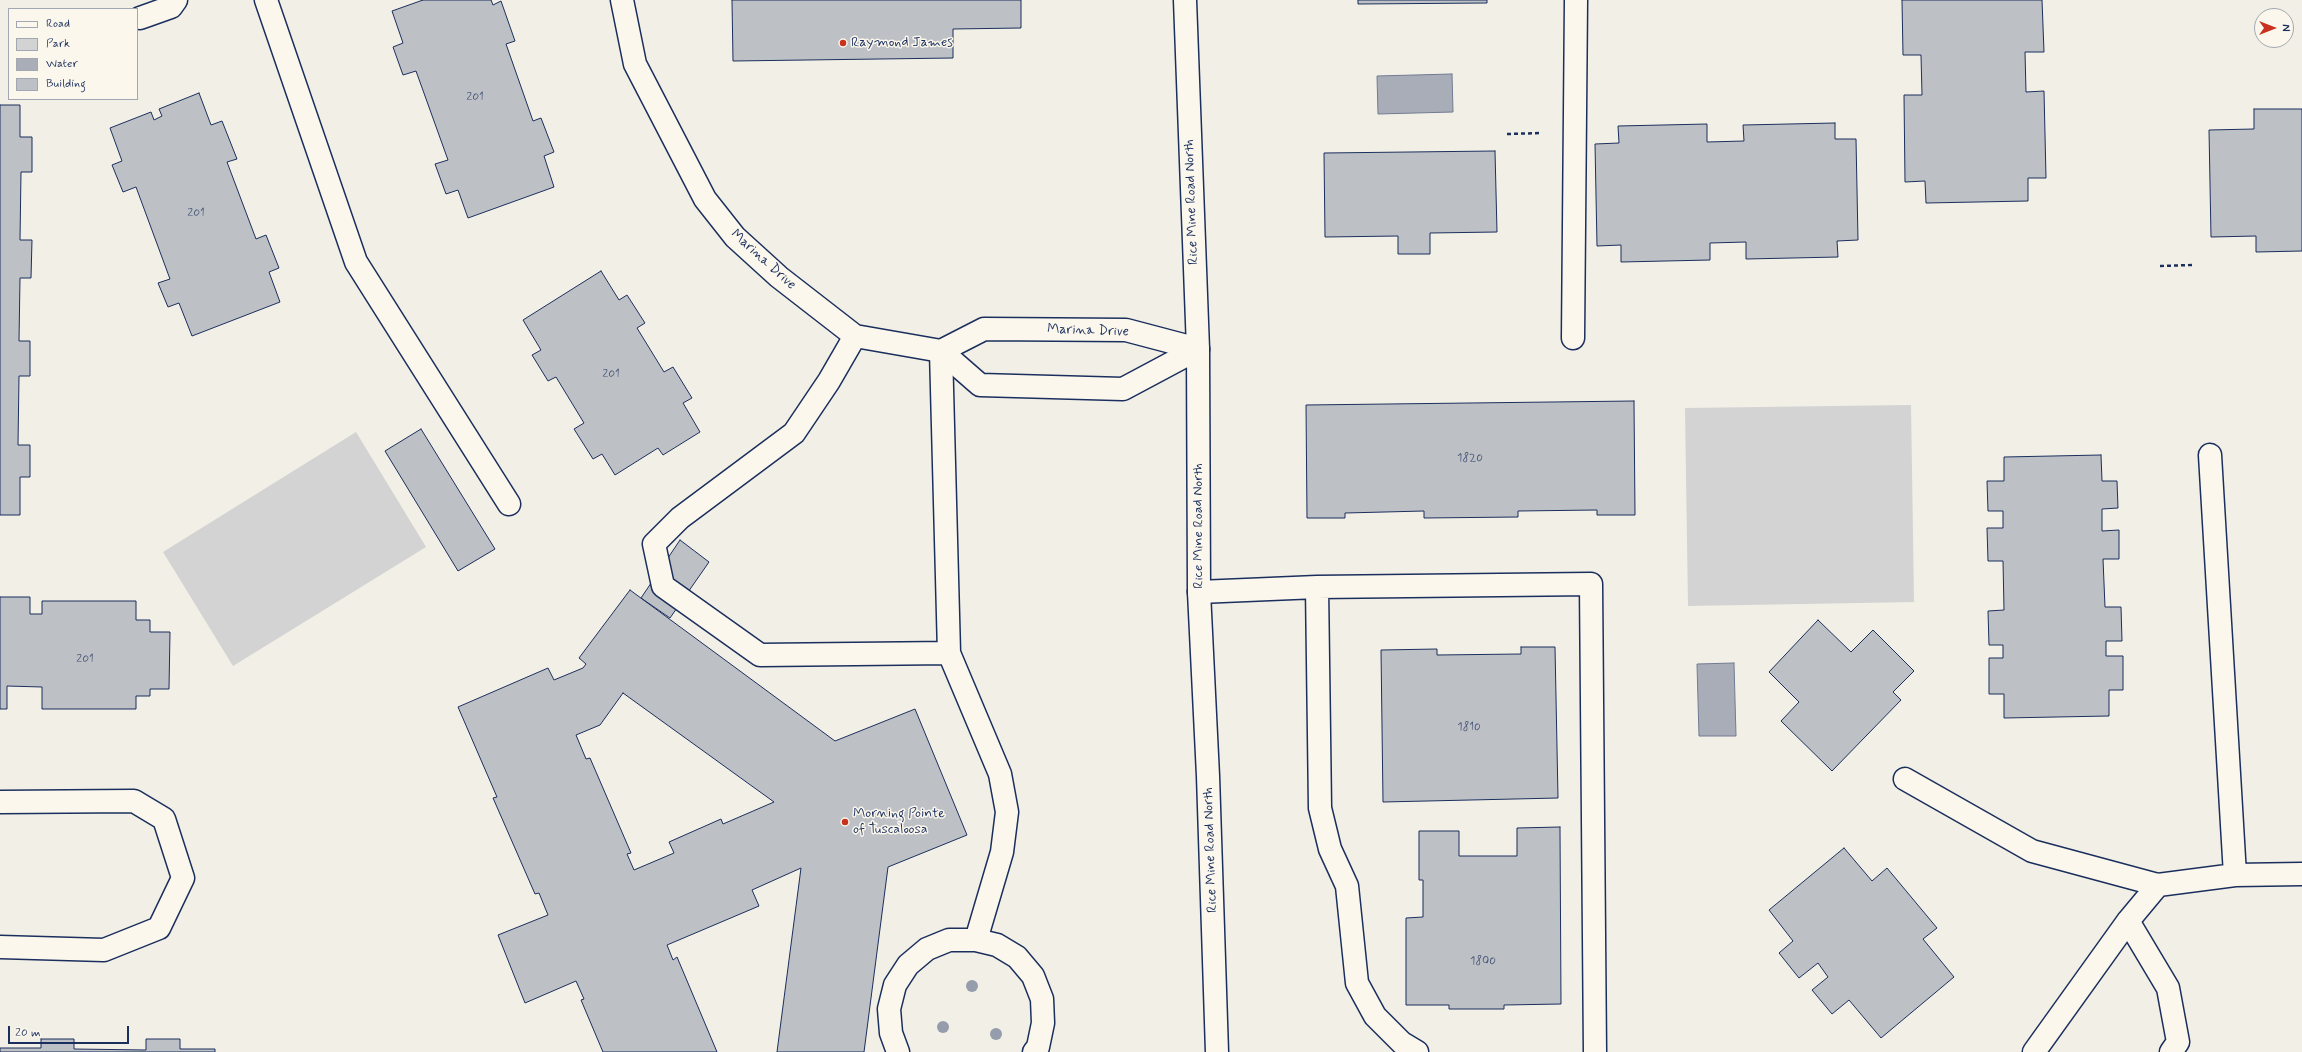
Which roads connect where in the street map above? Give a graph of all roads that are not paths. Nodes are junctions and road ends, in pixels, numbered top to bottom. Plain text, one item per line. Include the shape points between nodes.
1 (176, 0) edge
2 (266, 0) edge
3 (622, 0) edge
4 (1185, 0) edge
5 (1576, 0) edge
6 (140, 18) dead end
7 (855, 336) junction
8 (1573, 338) dead end
9 (1198, 349) junction
10 (941, 351) junction
11 (2210, 454) dead end
12 (509, 504) dead end
13 (1317, 587) junction
14 (1199, 592) junction
15 (949, 653) junction
16 (1905, 779) dead end
17 (0, 802) edge
18 (2302, 874) edge
19 (2236, 875) junction
20 (2158, 885) junction
21 (2128, 921) junction
22 (976, 940) junction
23 (0, 947) edge
24 (2039, 1050) edge
25 (898, 1052) edge
26 (1034, 1052) edge
27 (1218, 1052) edge
28 (1417, 1052) edge
29 (1595, 1052) edge
30 (2171, 1052) edge

1 - 6 street via 171,7
2 - 12 street via 356,262
3 - 7 street, Marina Drive via 635,64 704,198 741,242 779,277
4 - 9 street, Rice Mine Road North
5 - 8 street
7 - 10 street, Marina Drive
7 - 15 street via 829,381 794,432 680,518 654,544 663,586 760,655
9 - 10 street, Marina Drive via 1126,330 984,329
9 - 10 street via 1123,389 980,385
9 - 14 street, Rice Mine Road North
10 - 15 street
11 - 19 street
13 - 14 street
13 - 28 street via 1320,808 1330,849 1346,886 1357,983 1375,1016 1402,1043
13 - 29 street via 1591,584
14 - 27 street, Rice Mine Road North
15 - 22 street via 1000,774 1007,812 1002,852
16 - 20 street via 2032,851
17 - 23 street via 134,801 164,819 183,878 159,928 104,950
18 - 19 street
19 - 20 street
20 - 21 street
21 - 24 street
21 - 30 street via 2168,988 2178,1042
22 - 25 street via 949,940 927,949 908,965 895,985 889,1009 891,1033
22 - 26 street via 997,944 1017,958 1033,976 1042,999 1043,1023 1038,1047

